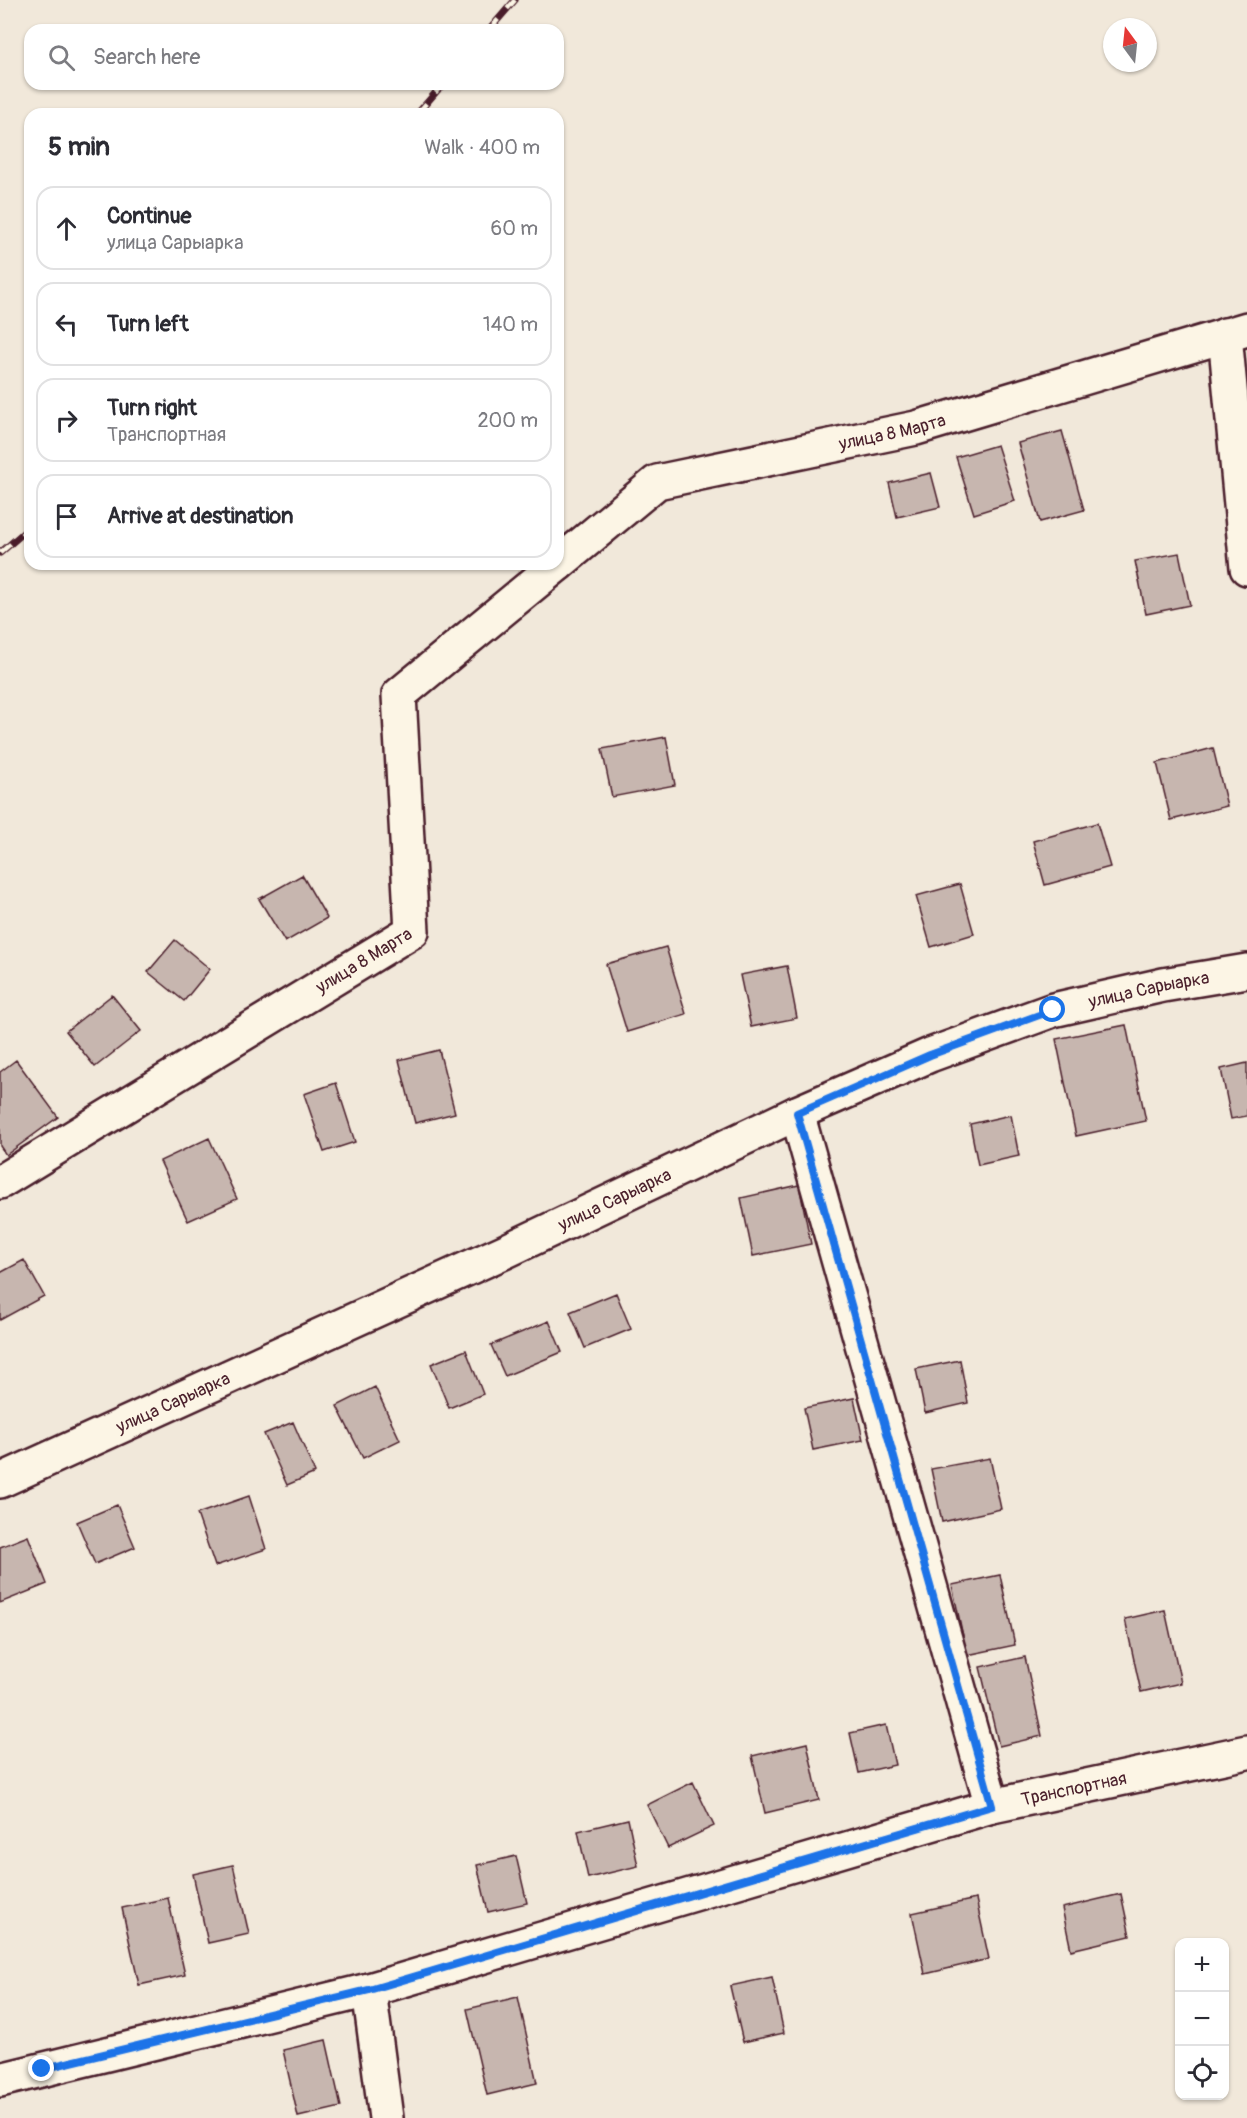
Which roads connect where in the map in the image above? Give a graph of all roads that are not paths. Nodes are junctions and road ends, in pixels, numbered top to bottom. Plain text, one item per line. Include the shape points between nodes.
1 (1236, 332) edge
2 (564, 559) edge
3 (1247, 568) edge
4 (551, 570) edge
5 (1247, 970) edge
6 (797, 1113) junction
7 (0, 1182) edge
8 (0, 1481) edge
9 (1247, 1752) edge
10 (992, 1806) junction
11 (369, 1990) junction
12 (0, 2080) edge
13 (386, 2118) edge

1 - 2 street, улица 8 Марта via 916,428 657,482
1 - 3 street
4 - 7 street, улица 8 Марта via 399,695 412,931
5 - 6 street, улица Сарыарка via 1053,1010 930,1055
6 - 8 street, улица Сарыарка via 506,1251
6 - 10 street
9 - 10 street, Транспортная
10 - 11 street, Транспортная
11 - 12 street, Транспортная
11 - 13 street

